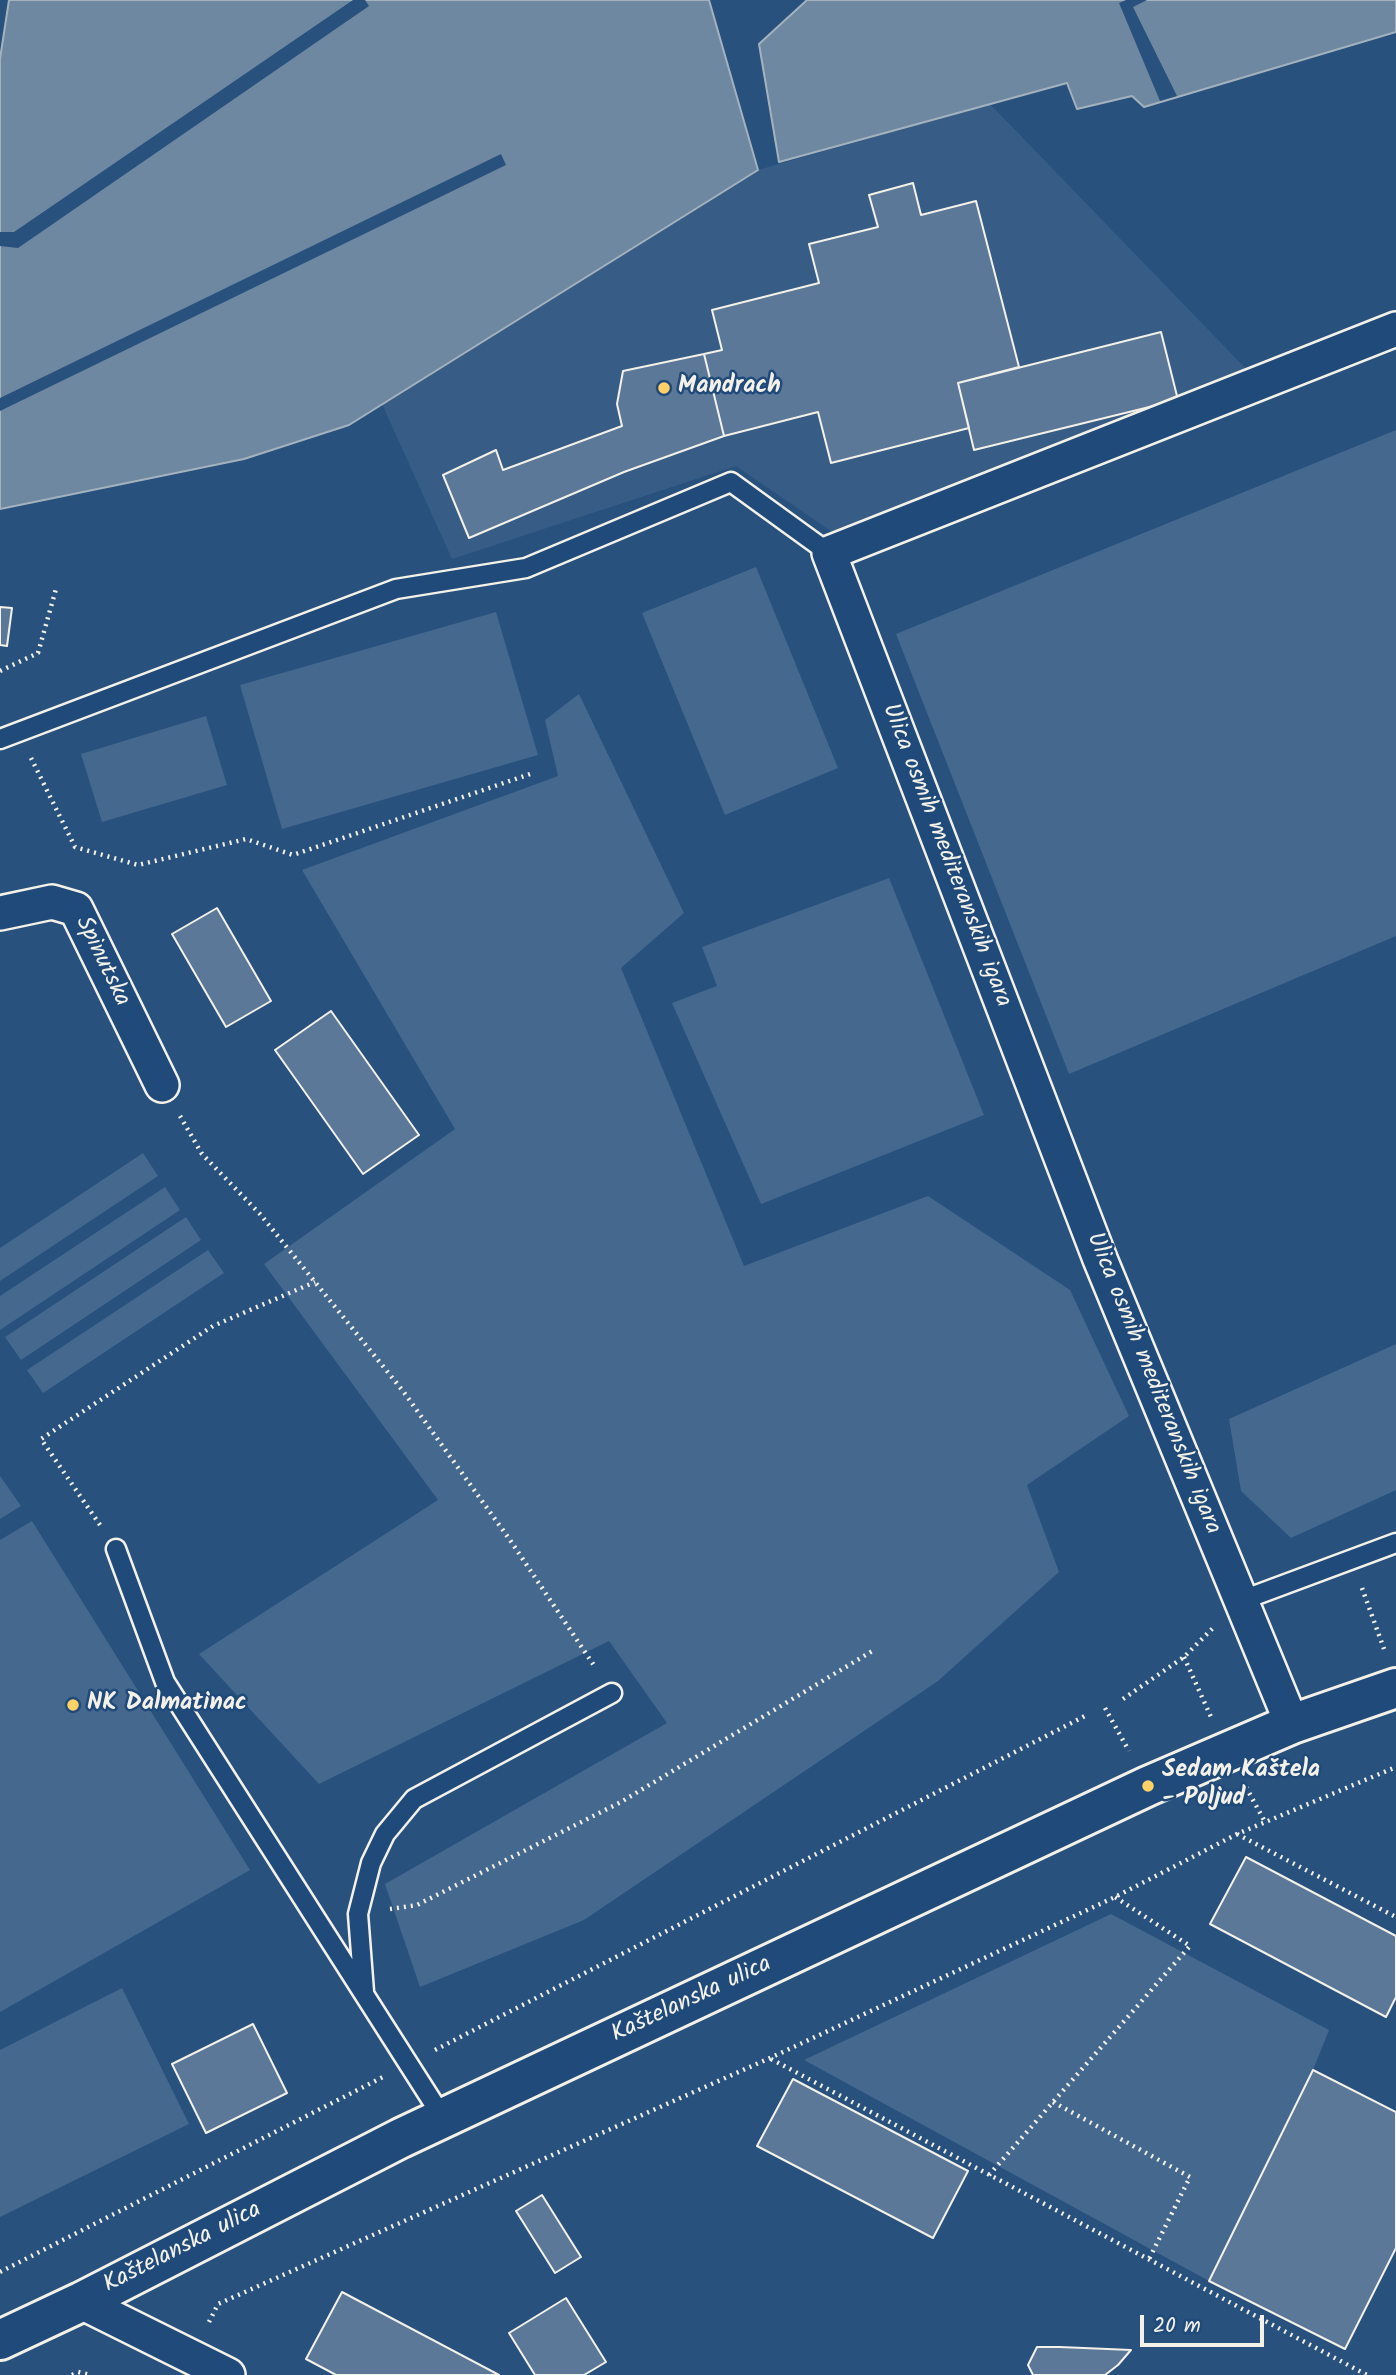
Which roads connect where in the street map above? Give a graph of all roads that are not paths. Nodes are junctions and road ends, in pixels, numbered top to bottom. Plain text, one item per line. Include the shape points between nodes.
1 (1396, 329) edge
2 (828, 553) junction
3 (0, 739) edge
4 (0, 913) edge
5 (162, 1085) road end
6 (1396, 1543) edge
7 (116, 1549) road end
8 (1240, 1601) junction
9 (1392, 1673) edge
10 (612, 1693) road end
11 (1292, 1724) junction
12 (364, 1995) junction
13 (443, 2118) junction
14 (81, 2302) junction
15 (0, 2340) edge
16 (228, 2375) edge

1 - 2 street
2 - 3 lane via 731,482 526,568 396,589
2 - 8 street, Ulica osmih mediteranskih igara via 1100,1259
4 - 5 street, Spinutska via 52,902 76,909
6 - 8 lane
7 - 12 lane via 165,1682
8 - 11 street, Ulica osmih mediteranskih igara
9 - 11 main road, Kaštelanska ulica
10 - 12 lane via 414,1799 385,1834 371,1863 358,1914
11 - 13 main road, Kaštelanska ulica via 1148,1786
12 - 13 lane
13 - 14 main road, Kaštelanska ulica
14 - 15 main road, Kaštelanska ulica
14 - 16 street

